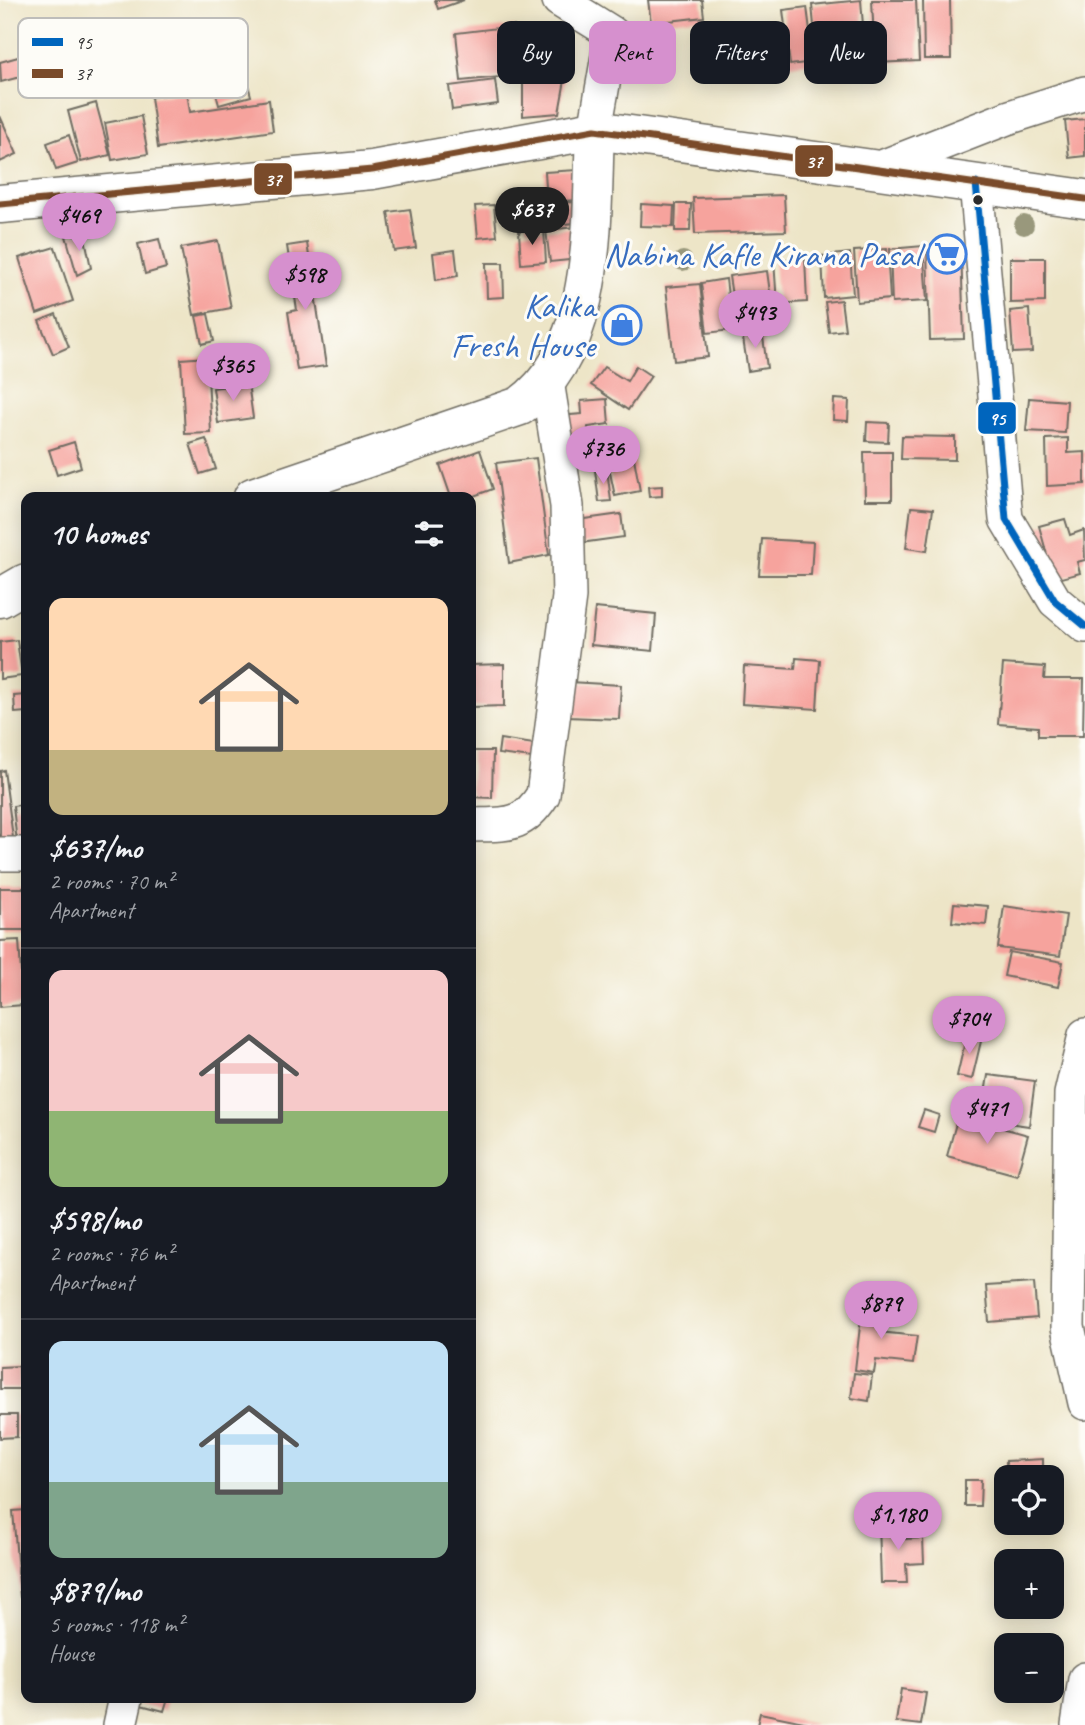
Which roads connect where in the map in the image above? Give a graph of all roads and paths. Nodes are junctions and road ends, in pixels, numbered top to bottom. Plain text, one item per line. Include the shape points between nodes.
1 (559, 0) edge
2 (1085, 93) edge
3 (596, 131) junction
4 (874, 170) junction
5 (976, 183) junction
6 (1085, 199) edge
7 (0, 204) edge
8 (547, 381) junction
9 (268, 492) edge
10 (21, 586) edge
11 (0, 598) edge
12 (1085, 626) edge
13 (476, 825) edge
14 (0, 854) edge
15 (21, 854) edge
16 (1085, 1035) edge
17 (1085, 1403) edge
18 (1085, 1679) edge
19 (125, 1703) edge
20 (120, 1725) edge
21 (1078, 1725) edge

1 - 3 street via 612,33
2 - 4 street
3 - 4 main road
3 - 7 main road via 372,170
3 - 8 main road via 588,277 572,332
4 - 5 main road
5 - 6 main road
5 - 12 street via 1006,519 1055,601
8 - 9 main road via 520,406
8 - 13 street via 567,506 569,597 544,795 520,821
10 - 11 main road
14 - 15 street
16 - 17 street via 1071,1094 1068,1327
18 - 21 street
19 - 20 street

